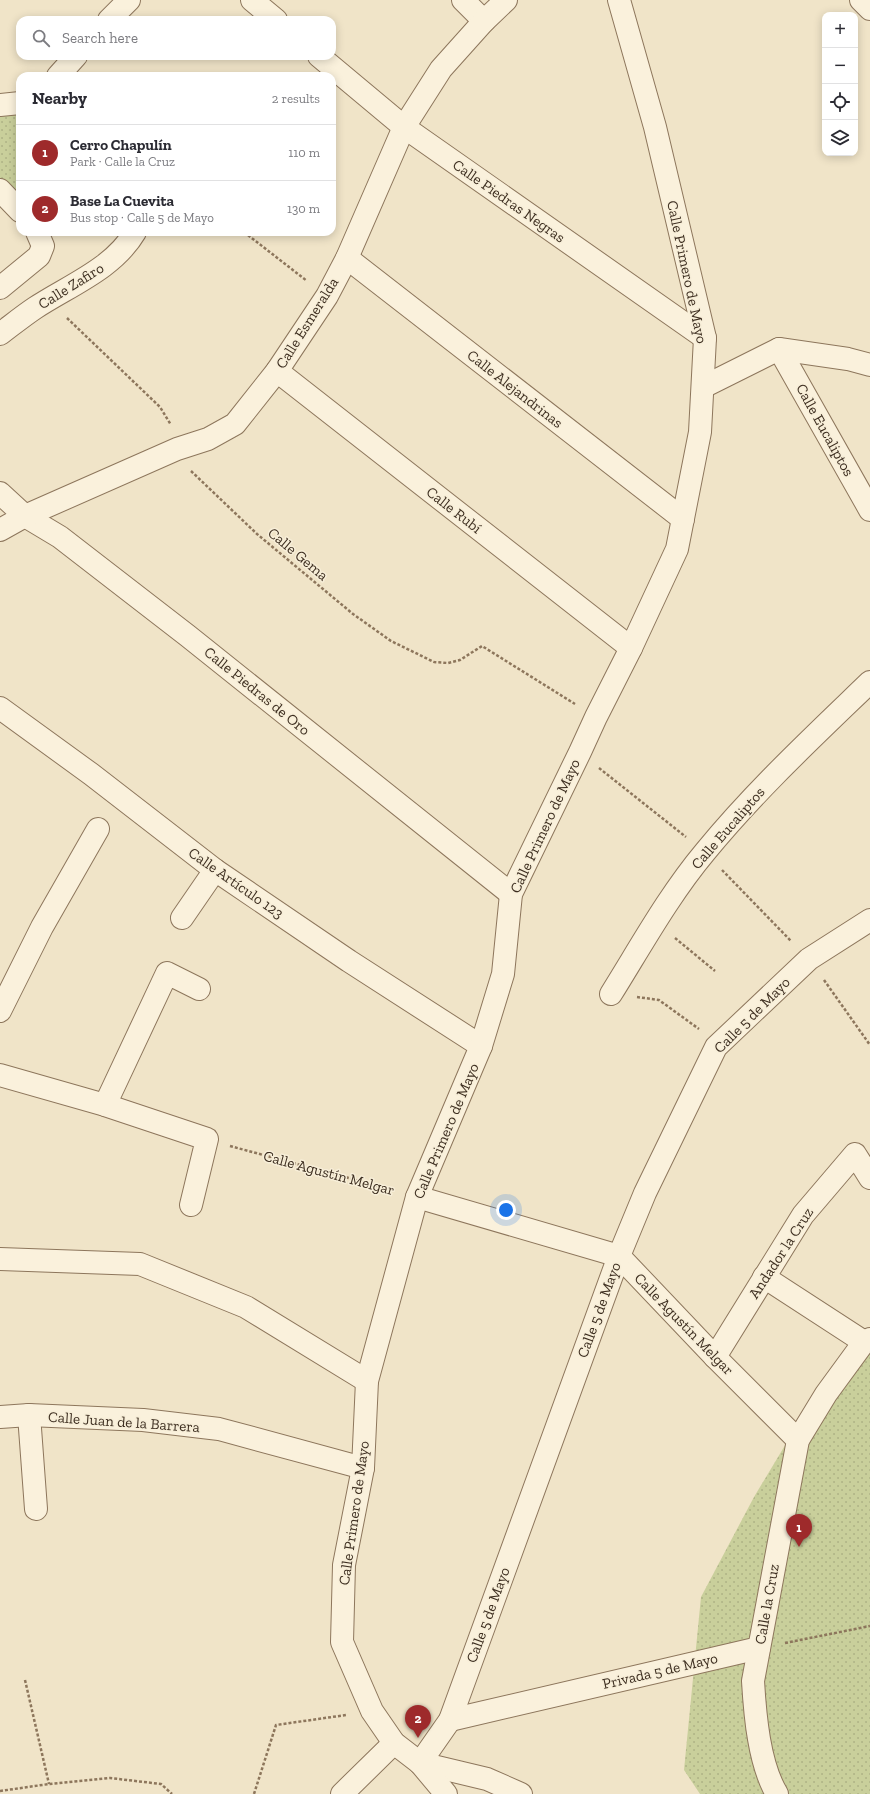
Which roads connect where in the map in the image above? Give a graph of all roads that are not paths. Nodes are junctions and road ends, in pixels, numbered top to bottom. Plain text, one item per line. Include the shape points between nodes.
1 (129, 0) edge
2 (252, 0) edge
3 (463, 0) edge
4 (506, 0) edge
5 (619, 0) edge
6 (861, 0) edge
7 (870, 9) edge
8 (113, 16) edge
9 (271, 16) edge
10 (484, 21) junction
11 (72, 60) edge
12 (324, 60) edge
13 (62, 72) edge
14 (16, 103) edge
15 (0, 105) edge
16 (404, 127) junction
17 (0, 190) edge
18 (16, 207) edge
19 (39, 236) edge
20 (132, 236) edge
21 (347, 258) junction
22 (0, 288) edge
23 (0, 334) edge
24 (705, 338) junction
25 (779, 349) junction
26 (870, 365) edge
27 (277, 372) junction
28 (703, 387) junction
29 (0, 493) edge
30 (870, 510) edge
31 (25, 516) junction
32 (683, 519) junction
33 (0, 530) edge
34 (631, 648) junction
35 (870, 682) edge
36 (0, 708) edge
37 (98, 829) dead end
38 (215, 870) junction
39 (511, 894) junction
40 (182, 918) dead end
41 (870, 920) edge
42 (199, 989) dead end
43 (611, 994) road end
44 (0, 1011) edge
45 (481, 1046) junction
46 (0, 1075) edge
47 (105, 1104) junction
48 (870, 1178) edge
49 (417, 1197) junction
50 (191, 1205) dead end
51 (619, 1256) junction
52 (0, 1259) edge
53 (764, 1277) junction
54 (867, 1341) edge
55 (715, 1357) junction
56 (367, 1381) junction
57 (29, 1415) junction
58 (0, 1416) edge
59 (798, 1440) junction
60 (363, 1468) junction
61 (36, 1509) dead end
62 (759, 1648) junction
63 (450, 1720) junction
64 (394, 1742) junction
65 (420, 1764) junction
66 (342, 1794) edge
67 (446, 1794) edge
68 (521, 1794) edge
69 (777, 1794) edge

1 - 8 street
2 - 9 street
3 - 10 street
4 - 10 street, Calle Esmeralda
5 - 24 street, Calle Primero de Mayo via 655,127
6 - 7 street
10 - 16 street, Calle Esmeralda via 441,69
11 - 13 street
12 - 16 street, Calle Piedras Negras
14 - 15 street
16 - 21 street, Calle Esmeralda
16 - 24 street, Calle Piedras Negras
17 - 18 street
19 - 22 street via 43,246 40,256
20 - 23 street, Calle Zafiro via 108,263 36,307
21 - 27 street, Calle Esmeralda via 327,296
21 - 32 street, Calle Alejandrinas
24 - 28 street, Calle Primero de Mayo
25 - 26 street via 848,359
25 - 28 street
25 - 30 street, Calle Eucaliptos
27 - 31 street, Calle Esmeralda via 235,424 208,440 180,448
27 - 34 street, Calle Rubí
28 - 32 street, Calle Primero de Mayo via 700,432
29 - 31 street, Calle Piedras de Oro
31 - 33 street, Calle Esmeralda
31 - 39 street, Calle Piedras de Oro via 54,533 97,565
32 - 34 street, Calle Primero de Mayo via 677,549
34 - 39 street, Calle Primero de Mayo
35 - 43 street, Calle Eucaliptos via 784,764 704,852
36 - 38 street, Calle Artículo 123 via 91,774
37 - 44 street via 42,927
38 - 40 street
38 - 45 street, Calle Artículo 123
39 - 45 street, Calle Primero de Mayo via 503,974
41 - 51 street, Calle 5 de Mayo via 809,958 716,1047 645,1193
42 - 47 street via 167,973
45 - 49 street, Calle Primero de Mayo
46 - 47 street
47 - 50 street via 207,1139
48 - 53 street, Andador la Cruz via 855,1154 803,1215
49 - 51 street
49 - 56 street, Calle Primero de Mayo
51 - 55 street, Calle Agustín Melgar
51 - 63 street, Calle 5 de Mayo
52 - 56 street via 140,1264 246,1307
53 - 54 street
53 - 55 street, Andador la Cruz
54 - 59 street, Calle la Cruz via 826,1394
55 - 59 street, Calle Agustín Melgar
56 - 60 street, Calle Primero de Mayo
57 - 58 street, Calle Juan de la Barrera
57 - 60 street, Calle Juan de la Barrera via 143,1420 219,1429
57 - 61 street
59 - 62 street, Calle la Cruz
60 - 64 street, Calle Primero de Mayo via 344,1565 342,1642 372,1711
62 - 63 street, Privada 5 de Mayo
62 - 69 street, Calle la Cruz via 753,1681 755,1721 770,1783
63 - 65 street, Calle 5 de Mayo
64 - 65 street, Calle Primero de Mayo
64 - 66 street
65 - 67 street, Calle Primero de Mayo
65 - 68 street via 488,1779

